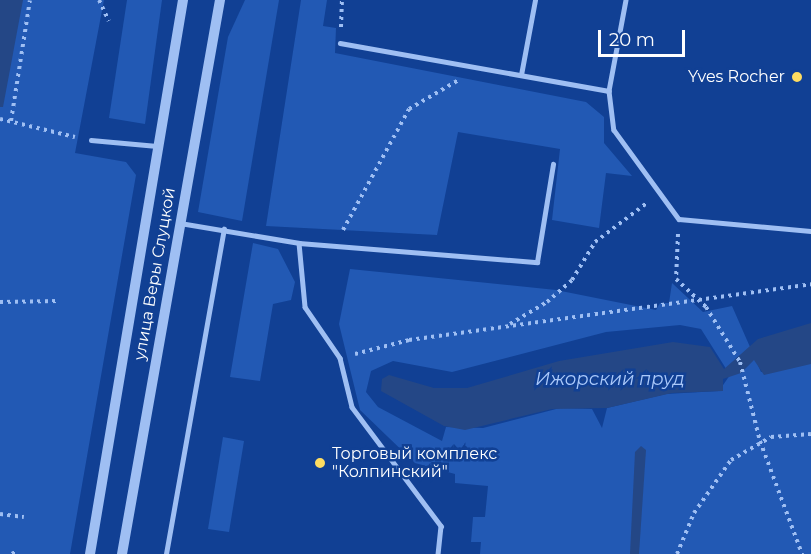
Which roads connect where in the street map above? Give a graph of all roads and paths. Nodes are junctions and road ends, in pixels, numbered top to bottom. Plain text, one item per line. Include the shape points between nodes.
1 (30, 0) edge
2 (99, 0) edge
3 (183, 0) edge
4 (220, 0) edge
5 (342, 0) edge
6 (535, 0) edge
7 (626, 0) edge
8 (109, 21) dead end
9 (340, 43) joint
10 (480, 68) junction
11 (521, 75) junction
12 (609, 91) junction
13 (0, 118) edge
14 (11, 121) junction
15 (91, 140) joint
16 (161, 146) junction
17 (553, 164) dead end
18 (660, 193) junction
19 (679, 219) junction
20 (179, 223) junction
21 (224, 229) junction
22 (811, 231) edge
23 (299, 243) junction
24 (338, 245) junction
25 (811, 284) edge
26 (697, 298) junction
27 (59, 301) dead end
28 (0, 302) edge
29 (507, 326) junction
30 (340, 358) junction
31 (811, 434) edge
32 (760, 441) junction
33 (0, 514) edge
34 (24, 517) dead end
35 (18, 550) dead end
36 (12, 554) edge
37 (90, 554) edge
38 (122, 554) edge
39 (166, 554) edge
40 (438, 554) edge
41 (677, 554) edge
42 (802, 554) edge

1 - 14 path
2 - 8 path
3 - 16 street, улица Веры Слуцкой
4 - 20 street, улица Веры Слуцкой
5 - 9 path
6 - 11 lane
7 - 12 lane
9 - 10 lane
10 - 11 lane
10 - 24 path via 409,109 351,209
11 - 12 lane
12 - 18 lane via 614,130
13 - 14 path
14 - 15 path
15 - 16 lane
16 - 37 street, улица Веры Слуцкой
17 - 24 lane via 537,262
18 - 19 lane
18 - 29 path via 595,242 572,280 547,302
19 - 22 lane
19 - 26 path via 676,279
20 - 21 lane
20 - 38 street, улица Веры Слуцкой
21 - 23 lane
21 - 39 lane
23 - 24 lane
23 - 30 lane via 305,307
25 - 26 path
26 - 29 path
26 - 32 path via 722,329 751,398
27 - 28 path
29 - 30 path via 409,340
30 - 40 lane via 352,408 441,526
31 - 32 path
32 - 41 path via 718,476
32 - 42 path
33 - 34 path
35 - 36 path

